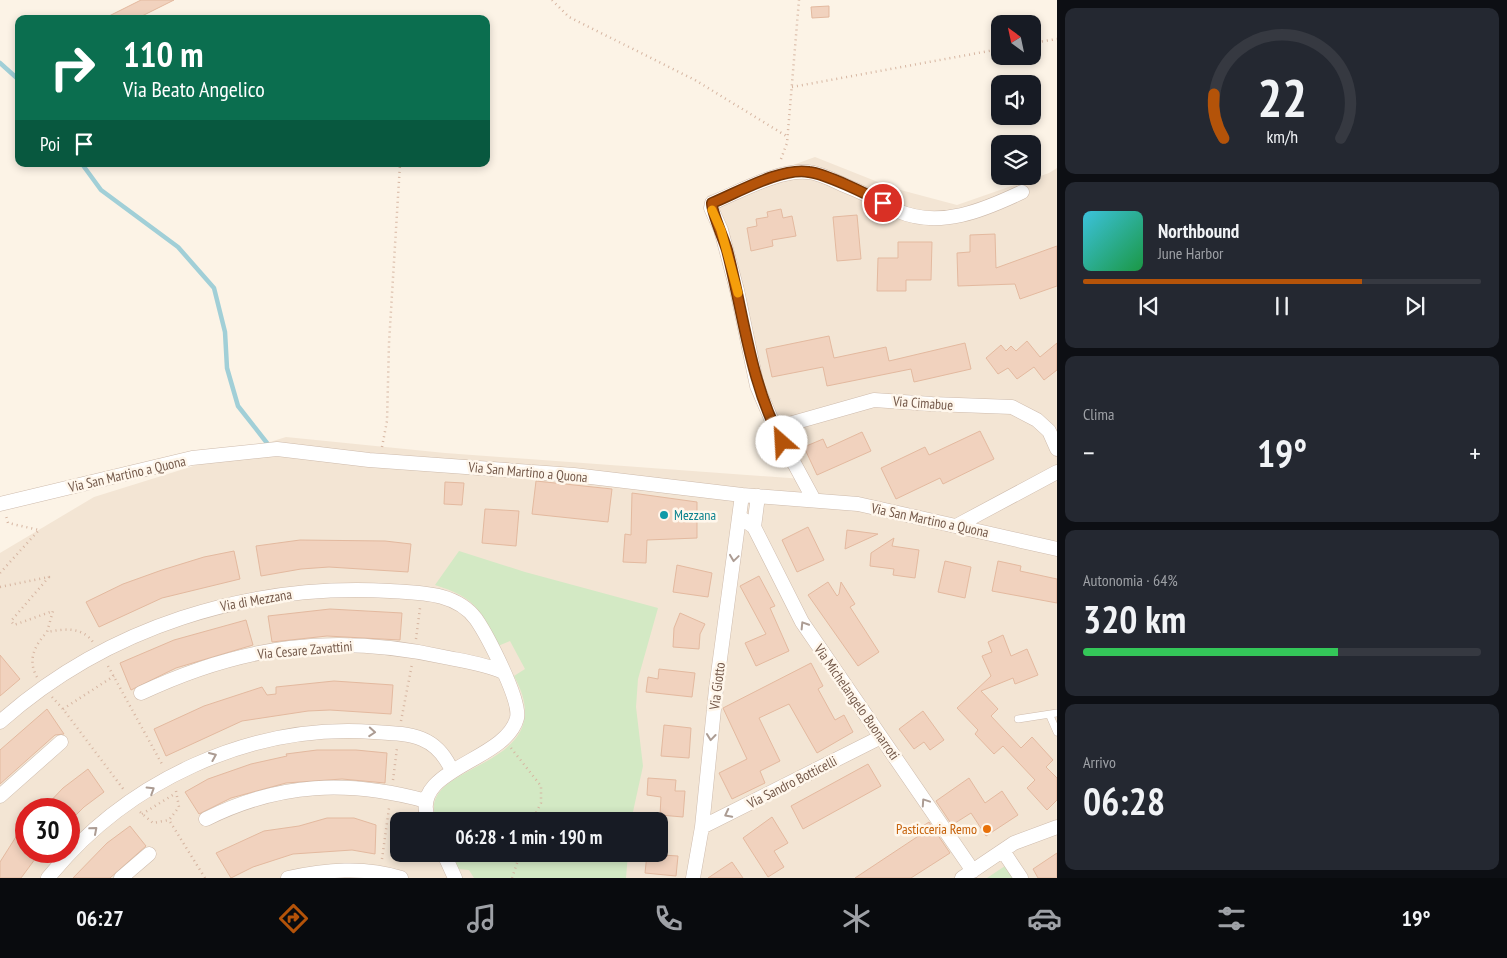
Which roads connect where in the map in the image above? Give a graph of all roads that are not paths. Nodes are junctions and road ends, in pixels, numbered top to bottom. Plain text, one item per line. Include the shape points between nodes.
1 (1022, 192) dead end
2 (774, 428) junction
3 (1057, 449) edge
4 (1057, 472) edge
5 (742, 495) junction
6 (758, 496) junction
7 (814, 500) junction
8 (1, 504) edge
9 (740, 514) junction
10 (958, 525) junction
11 (754, 526) junction
12 (1057, 549) edge
13 (503, 672) junction
14 (141, 693) dead end
15 (1054, 715) edge
16 (1018, 719) dead end
17 (0, 722) edge
18 (1057, 732) edge
19 (881, 737) junction
20 (61, 742) dead end
21 (452, 770) junction
22 (0, 796) edge
23 (426, 801) junction
24 (426, 812) edge
25 (206, 818) dead end
26 (1057, 827) edge
27 (702, 828) junction
28 (1003, 851) junction
29 (149, 854) dead end
30 (448, 862) edge
31 (967, 875) edge
32 (48, 878) edge
33 (121, 878) edge
34 (288, 878) edge
35 (401, 878) edge
36 (456, 878) edge
37 (693, 878) edge
38 (1021, 878) edge

1 - 2 street via 978,212 927,218 900,212 867,194 809,172 786,173 712,203 726,247 758,386
2 - 3 street, Via Cimabue via 874,400 1012,407 1037,420 1049,431
2 - 7 street
4 - 10 street
5 - 6 street, Via San Martino a Quona
5 - 8 street, Via San Martino a Quona via 574,475 379,460 277,448 192,458
5 - 9 street, Via Giotto
6 - 7 street, Via San Martino a Quona
6 - 11 street
7 - 10 street, Via San Martino a Quona via 858,504
9 - 11 street
9 -> 27 street, Via Giotto via 716,689
10 - 12 street, Via San Martino a Quona
19 -> 11 street, Via Michelangelo Buonarroti via 802,622
13 - 14 street, Via Cesare Zavattini via 397,648 330,644 230,660
13 - 17 street, Via di Mezzana via 483,630 464,606 452,600 380,591 301,592 227,604 169,622 100,652 43,687
13 - 21 street, Via di Mezzana via 517,709 512,729 485,754
15 - 16 lane
15 - 18 lane
19 -> 27 street, Via Sandro Botticelli
31 -> 19 street, Via Michelangelo Buonarroti
20 - 22 street
21 - 23 street, Via di Mezzana via 438,782
32 -> 21 street via 82,840 132,802 200,762 235,748 285,735 328,730 382,732 419,738 440,749
23 - 24 street
23 - 25 street via 365,787 318,787 256,798
26 - 28 street via 1014,843
27 - 37 street, Via Giotto
28 - 31 street
28 - 38 street
29 - 33 street
30 - 36 street
34 - 35 street via 349,870

